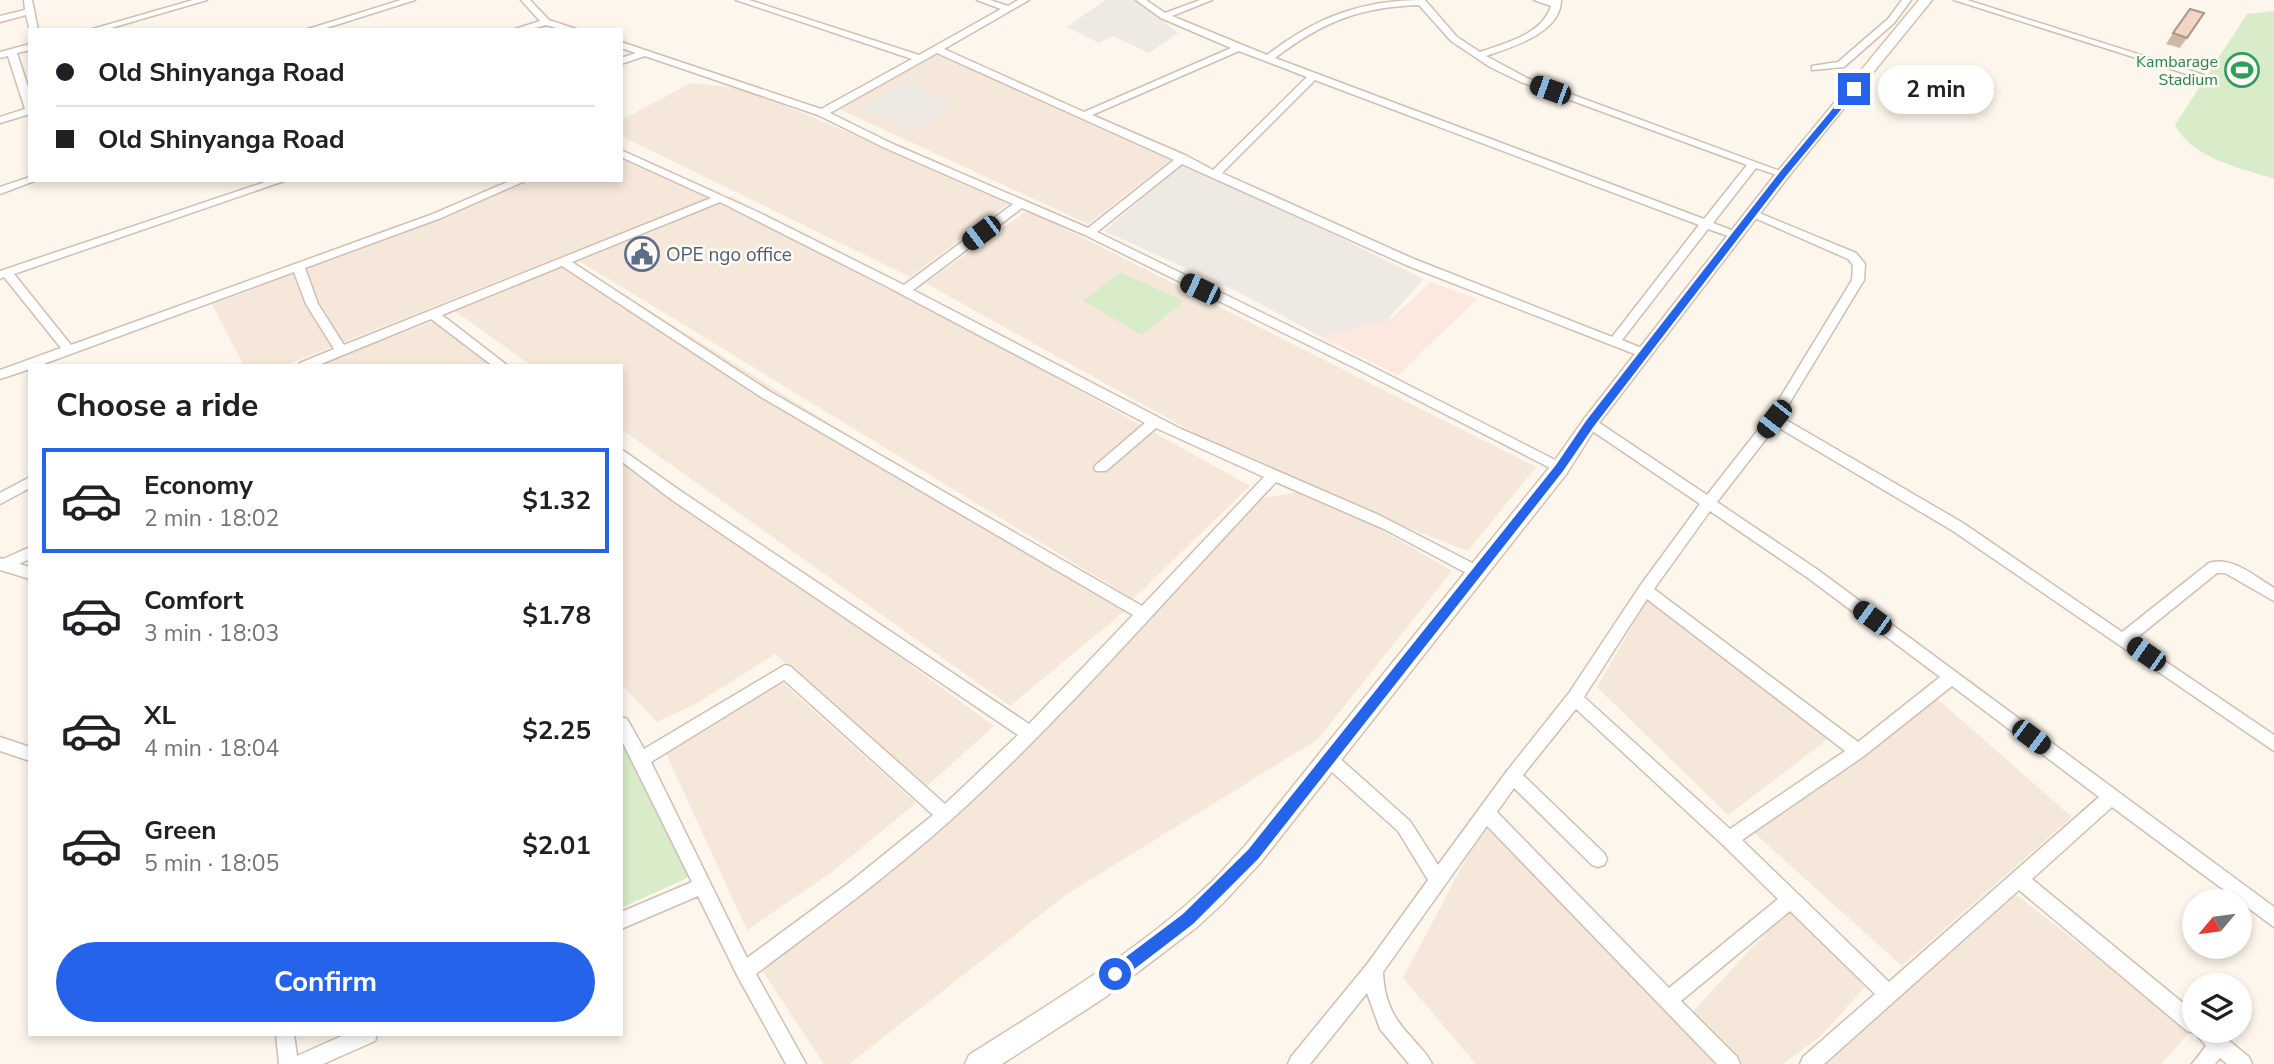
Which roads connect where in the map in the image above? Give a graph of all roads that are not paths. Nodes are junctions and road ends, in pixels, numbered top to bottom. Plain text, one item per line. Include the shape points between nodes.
1 (27, 0) edge
2 (204, 0) edge
3 (411, 0) edge
4 (525, 0) edge
5 (740, 0) edge
6 (981, 0) edge
7 (1025, 0) edge
8 (1140, 0) edge
9 (1208, 0) edge
10 (1538, 0) edge
11 (1907, 0) edge
12 (1926, 0) edge
13 (1958, 0) edge
14 (1421, 1) edge
15 (1557, 3) edge
16 (1009, 9) junction
17 (29, 12) junction
18 (1164, 16) junction
19 (0, 19) edge
20 (546, 22) junction
21 (33, 28) edge
22 (100, 28) edge
23 (316, 28) edge
24 (524, 28) edge
25 (568, 28) edge
26 (623, 46) edge
27 (28, 48) edge
28 (1239, 48) junction
29 (936, 49) junction
30 (12, 52) junction
31 (645, 53) junction
32 (0, 55) edge
33 (1478, 56) junction
34 (919, 58) junction
35 (1268, 59) junction
36 (623, 60) edge
37 (1815, 68) dead end
38 (2199, 75) dead end
39 (1314, 76) junction
40 (28, 104) edge
41 (28, 112) edge
42 (822, 113) junction
43 (1082, 116) junction
44 (0, 120) edge
45 (623, 154) edge
46 (1183, 158) junction
47 (1754, 164) junction
48 (1216, 174) junction
49 (1783, 174) junction
50 (28, 181) edge
51 (276, 182) edge
52 (517, 182) edge
53 (0, 191) edge
54 (720, 198) junction
55 (1020, 204) junction
56 (1752, 213) junction
57 (1704, 225) junction
58 (1089, 233) junction
59 (1735, 236) junction
60 (565, 263) junction
61 (298, 266) junction
62 (4, 274) edge
63 (904, 291) junction
64 (434, 315) junction
65 (1615, 341) junction
66 (67, 348) junction
67 (341, 351) junction
68 (1645, 354) junction
69 (309, 364) edge
70 (499, 364) edge
71 (0, 374) edge
72 (1774, 419) junction
73 (1154, 422) junction
74 (1590, 423) junction
75 (623, 456) edge
76 (1101, 468) dead end
77 (1560, 468) junction
78 (1272, 477) junction
79 (28, 483) edge
80 (0, 499) edge
81 (1708, 503) junction
82 (28, 553) edge
83 (2, 565) edge
84 (28, 572) edge
85 (1477, 572) junction
86 (1645, 590) junction
87 (2274, 595) edge
88 (1142, 613) junction
89 (2124, 639) junction
90 (1952, 677) junction
91 (1575, 698) junction
92 (623, 728) edge
93 (1030, 734) junction
94 (0, 744) edge
95 (2274, 744) edge
96 (1858, 751) junction
97 (28, 753) edge
98 (641, 759) junction
99 (1330, 760) junction
100 (1513, 776) junction
101 (2111, 797) junction
102 (945, 814) junction
103 (1487, 814) junction
104 (1729, 839) junction
105 (1598, 859) dead end
106 (2019, 879) junction
107 (1438, 880) junction
108 (701, 886) junction
109 (1790, 900) junction
110 (2274, 918) edge
111 (623, 920) edge
112 (1374, 970) junction
113 (744, 971) junction
114 (1888, 994) junction
115 (1668, 1000) junction
116 (2182, 1014) edge
117 (285, 1036) edge
118 (364, 1036) edge
119 (2220, 1044) joint
120 (289, 1064) edge
121 (301, 1064) edge
122 (796, 1064) edge
123 (978, 1064) edge
124 (1298, 1064) edge
125 (1422, 1064) edge
126 (1730, 1064) edge
127 (1810, 1064) edge
128 (2203, 1064) edge
129 (2242, 1064) edge

1 - 17 street
2 - 22 street
3 - 23 street
4 - 20 street
5 - 34 street
6 - 16 street
7 - 16 street
8 - 18 street
9 - 18 street
10 - 15 street
11 - 37 street via 1891,21 1841,65
12 - 49 main road
13 - 38 street
14 - 33 street via 1454,39
14 - 35 street via 1338,14 1294,38
15 - 33 street via 1538,31
16 - 29 street
17 - 19 street
17 - 21 street
18 - 28 street
20 - 24 street
20 - 25 street
26 - 31 street
27 - 30 street
28 - 35 street
28 - 43 street
29 - 34 street
29 - 43 street
30 - 32 street
30 - 40 street
31 - 36 street
31 - 42 street
33 - 47 street via 1524,80
34 - 42 street
35 - 39 street
39 - 48 street
39 - 57 street
41 - 44 street
42 - 55 street
43 - 46 street
45 - 54 street
46 - 48 street
46 - 58 street
47 - 49 street
47 - 57 street
48 - 65 street via 1410,262
49 - 56 main road
50 - 53 street
51 - 62 street
52 - 61 street
54 - 60 street
54 - 63 street
55 - 58 street
55 - 63 street
56 - 59 main road
56 - 72 street via 1846,253 1860,268 1858,280
57 - 59 street
57 - 65 street
58 - 77 street
59 - 68 main road
60 - 64 street
60 - 88 street via 765,394
61 - 66 street
61 - 67 street via 312,303
62 - 66 street
63 - 73 street
64 - 67 street
64 - 70 street
65 - 68 street
66 - 71 street
67 - 69 street
68 - 74 main road
72 - 81 street
72 - 89 street via 1958,527
73 - 76 street
73 - 78 street
74 - 77 main road
74 - 81 street
75 - 93 street
77 - 85 main road
78 - 85 street via 1362,513
78 - 88 street
79 - 80 street
81 - 86 street
81 - 90 street
82 - 83 street
83 - 84 street
85 - 99 main road
86 - 91 street
86 - 96 street
87 - 89 street via 2227,567 2214,567
88 - 93 street
89 - 95 street
90 - 96 street
90 - 101 street
91 - 100 street
91 - 104 street
92 - 98 street
93 - 102 street
94 - 97 street
96 - 104 street
98 - 102 street via 785,671
98 - 108 street
99 - 107 street via 1404,826
99 - 123 main road via 1253,854 1188,919 1095,989
100 - 103 street
100 - 105 street
101 - 106 street
101 - 110 street
102 - 113 street via 856,888
103 - 107 street
103 - 115 street
104 - 109 street
106 - 114 street
106 - 116 street
107 - 112 street
108 - 111 street
108 - 113 street
109 - 114 street
109 - 115 street
112 - 124 street
112 - 125 street via 1380,1013
113 - 122 street
114 - 127 street
115 - 126 street
117 - 120 street
118 - 121 street
119 - 128 street
119 - 129 street

